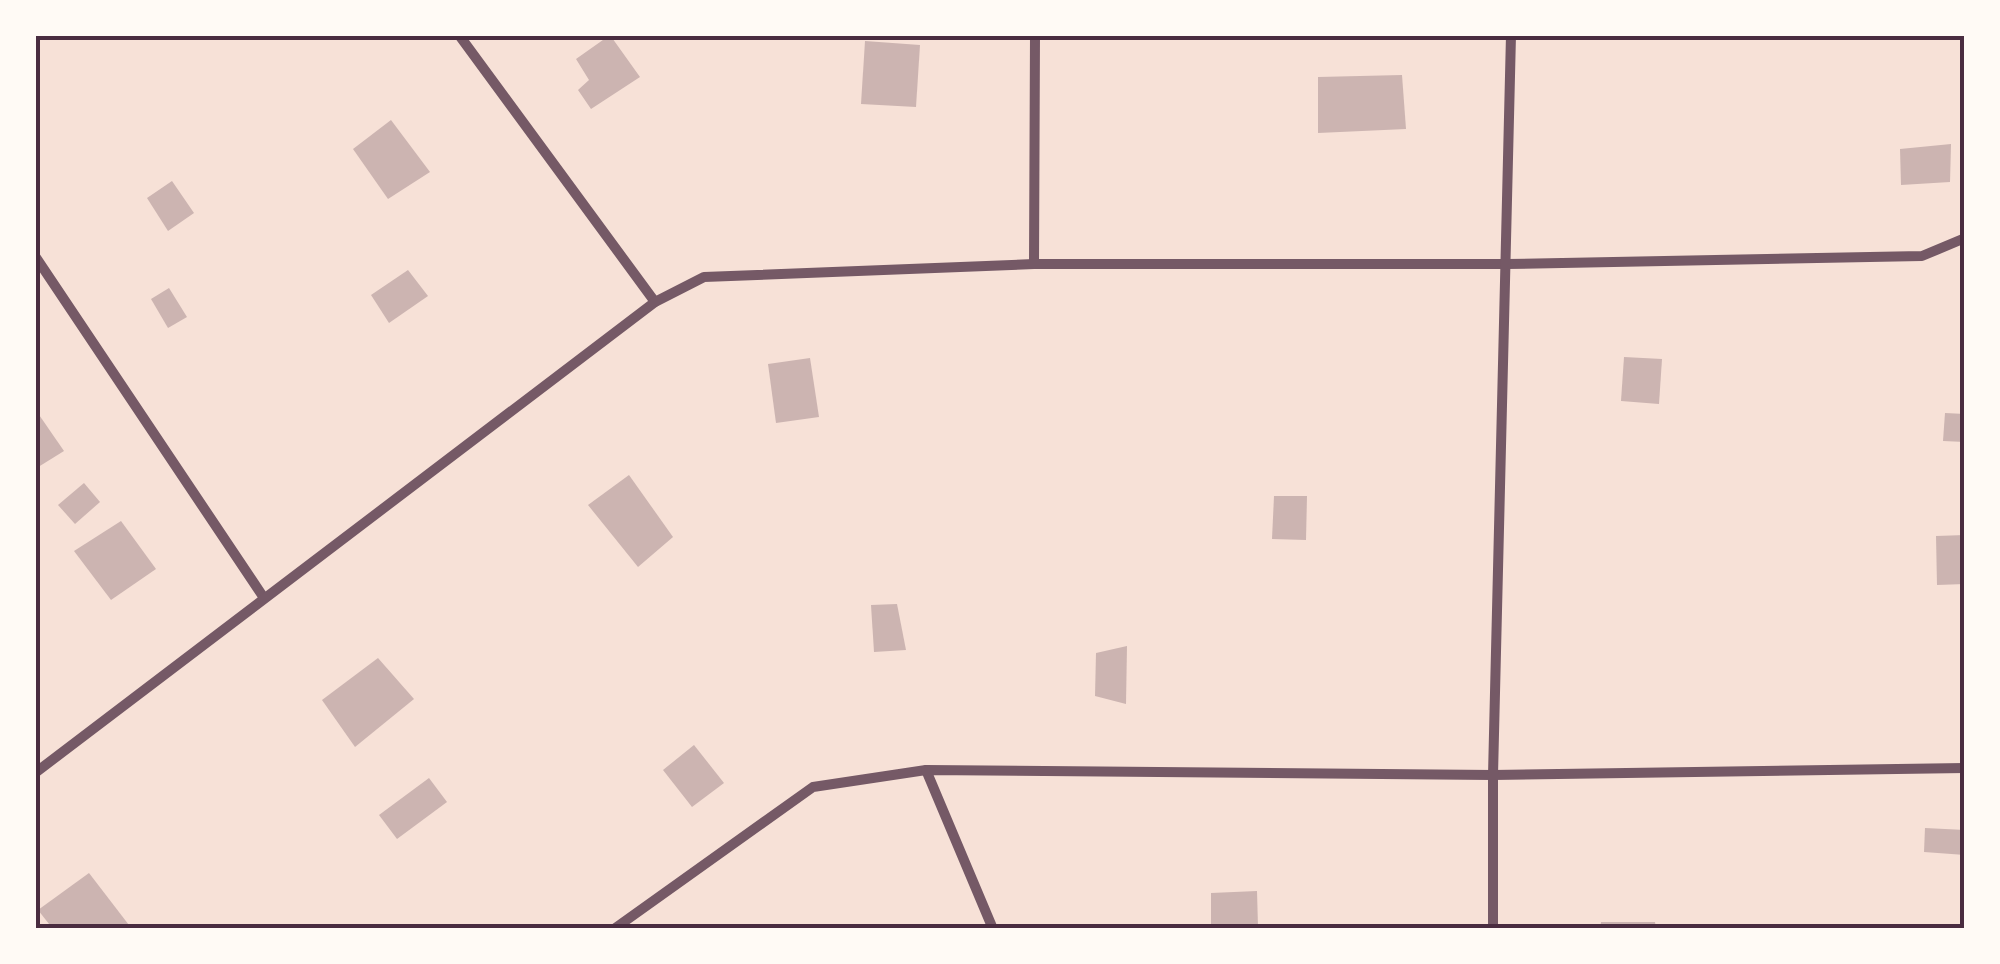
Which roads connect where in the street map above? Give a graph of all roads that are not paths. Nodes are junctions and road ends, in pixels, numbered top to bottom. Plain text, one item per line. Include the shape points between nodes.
1 (458, 35) edge
2 (1035, 35) edge
3 (1512, 35) edge
4 (1965, 238) edge
5 (35, 256) edge
6 (1034, 264) junction
7 (1507, 264) junction
8 (655, 302) junction
9 (264, 598) junction
10 (1965, 768) edge
11 (926, 770) junction
12 (35, 773) edge
13 (1493, 775) junction
14 (614, 929) edge
15 (994, 929) edge
16 (1493, 929) edge

1 - 8 street
2 - 6 street
3 - 7 street
4 - 7 street via 1922,256
5 - 9 street
6 - 7 street
6 - 8 street via 704,277
7 - 13 street
8 - 9 street
9 - 12 street
10 - 13 street
11 - 13 street
11 - 14 street via 813,787
11 - 15 street
13 - 16 street

